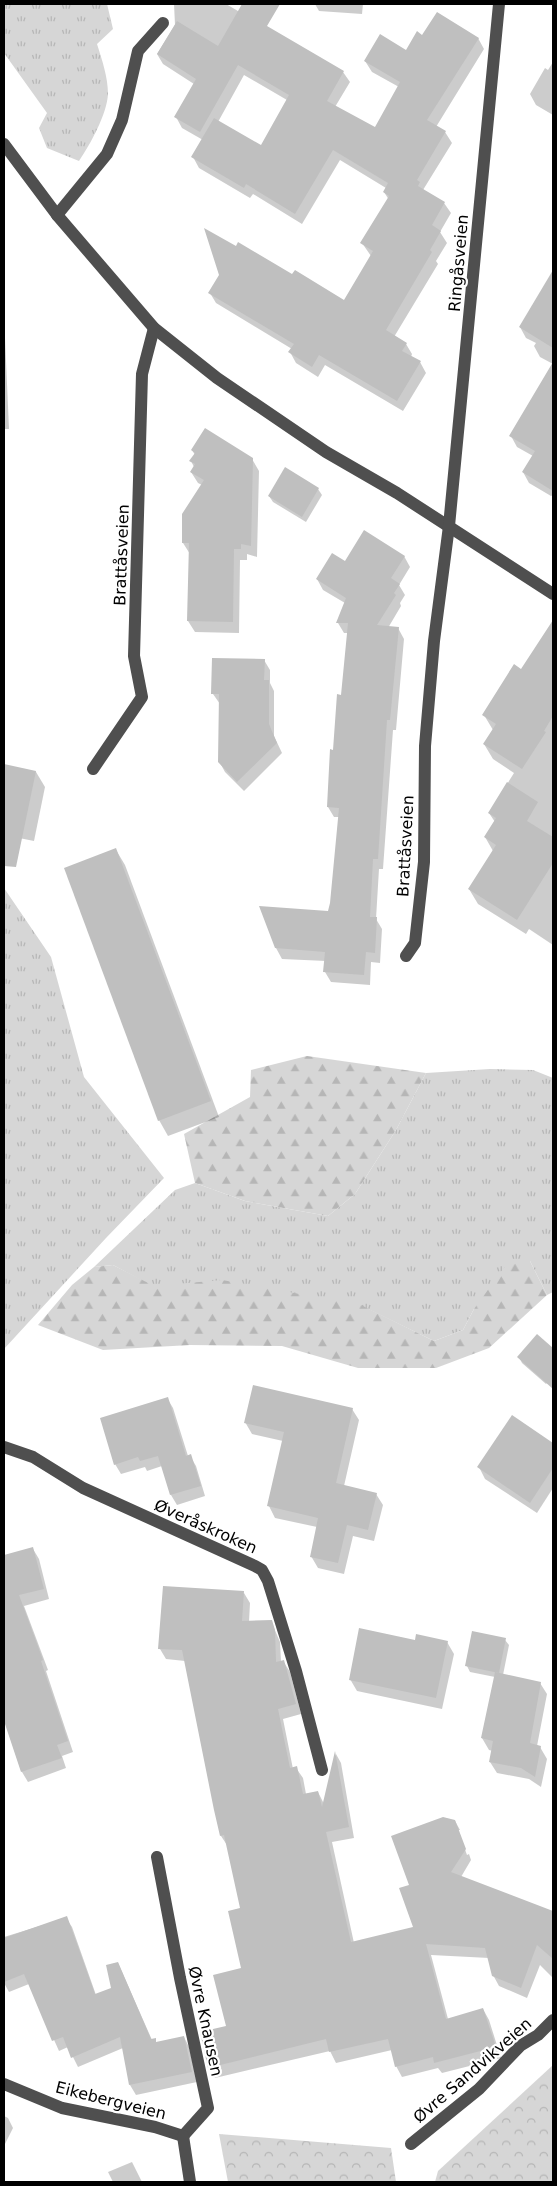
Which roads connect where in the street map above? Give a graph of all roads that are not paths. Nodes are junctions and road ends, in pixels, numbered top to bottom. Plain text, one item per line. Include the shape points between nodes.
1 (498, 4) edge
2 (163, 23) dead end
3 (4, 144) edge
4 (57, 215) junction
5 (154, 328) junction
6 (449, 526) junction
7 (553, 594) edge
8 (93, 769) dead end
9 (406, 956) dead end
10 (4, 1447) edge
11 (322, 1770) dead end
12 (158, 1857) dead end
13 (553, 2020) edge
14 (4, 2084) edge
15 (183, 2136) junction
16 (411, 2144) dead end
17 (190, 2182) edge

1 - 6 street, Ringåsveien
2 - 4 street via 138,51 122,120 107,154
3 - 4 street
4 - 5 street
5 - 6 street via 217,378 319,447
5 - 8 street, Brattåsveien via 142,374 134,656 142,697
6 - 7 street
6 - 9 street, Brattåsveien via 425,746 423,871 415,943
10 - 11 street, Øveråskroken via 32,1457 83,1488 262,1570 296,1671
12 - 15 street, Øvre Knausen via 208,2108
13 - 16 street, Øvre Sandvikveien via 520,2046 479,2089
14 - 15 street, Eikebergveien via 62,2108
15 - 17 street

